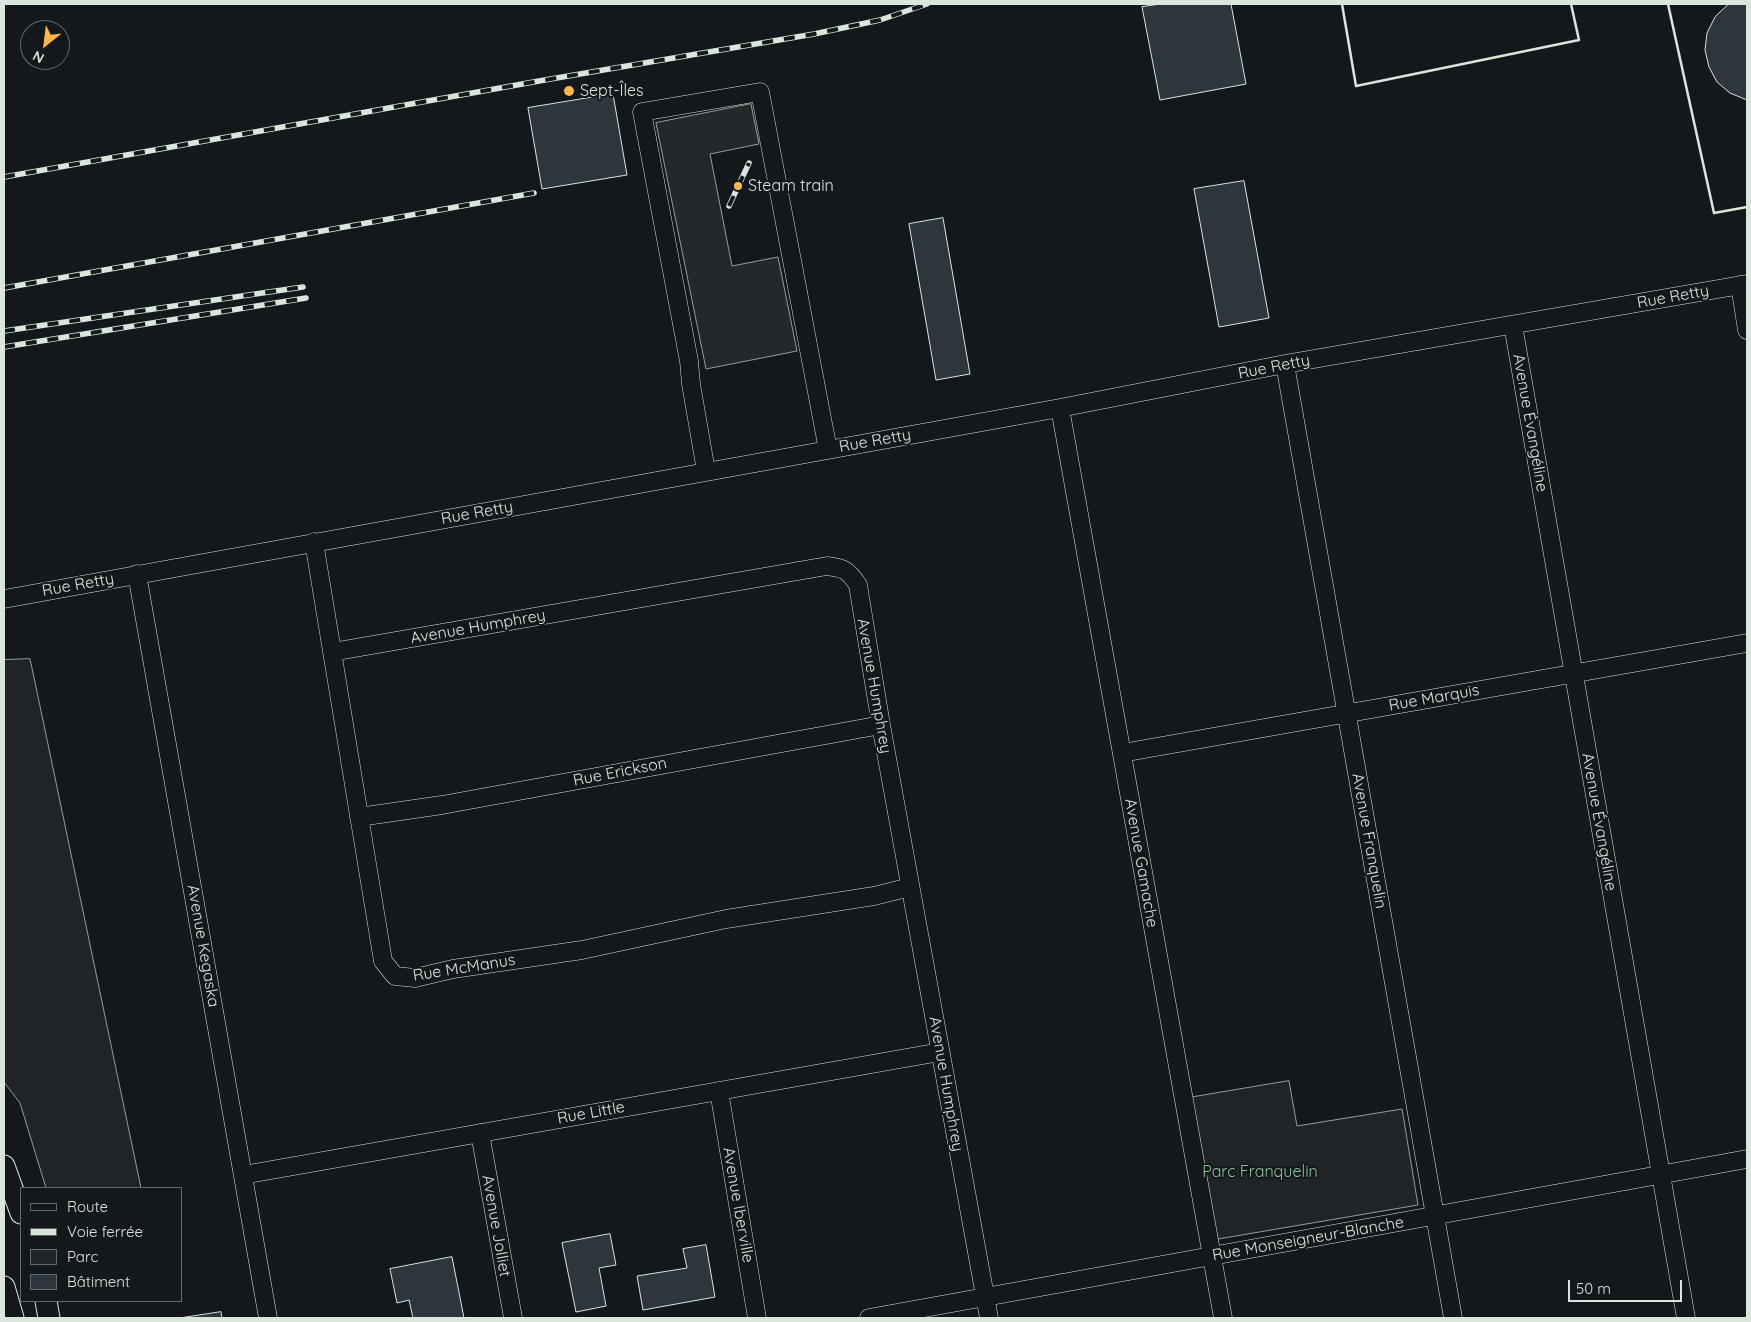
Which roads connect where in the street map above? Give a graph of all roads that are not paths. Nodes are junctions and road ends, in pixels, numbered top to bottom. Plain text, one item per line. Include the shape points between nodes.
1 (1743, 285) edge
2 (1514, 325) junction
3 (1747, 330) edge
4 (1285, 364) junction
5 (1060, 408) junction
6 (828, 450) junction
7 (706, 472) junction
8 (314, 542) junction
9 (137, 574) junction
10 (4, 599) edge
11 (1747, 643) edge
12 (332, 652) junction
13 (1574, 674) junction
14 (1346, 714) junction
15 (881, 725) junction
16 (1122, 753) junction
17 (359, 817) junction
18 (910, 887) junction
19 (940, 1052) junction
20 (718, 1091) junction
21 (480, 1133) junction
22 (1747, 1160) edge
23 (4, 1166) edge
24 (243, 1175) junction
25 (1660, 1175) junction
26 (20, 1210) edge
27 (1435, 1216) junction
28 (1212, 1256) junction
29 (4, 1287) edge
30 (985, 1297) junction
31 (46, 1302) edge
32 (12, 1318) edge
33 (49, 1318) edge
34 (268, 1318) edge
35 (512, 1318) edge
36 (757, 1318) edge
37 (869, 1318) edge
38 (988, 1318) edge
39 (1223, 1318) edge
40 (1453, 1318) edge
41 (1686, 1318) edge

1 - 2 street, Rue Retty
1 - 3 street
2 - 4 street, Rue Retty
2 - 13 street, Avenue Évangéline
4 - 5 street, Rue Retty
4 - 14 street, Avenue Franquelin
5 - 6 street, Rue Retty
5 - 16 street, Avenue Gamache
6 - 7 street, Rue Retty
6 - 7 street via 760,92 642,112 689,362
7 - 8 street, Rue Retty
8 - 9 street, Rue Retty
8 - 12 street, Rue McManus
9 - 10 street, Rue Retty
9 - 24 street, Avenue Kegaska
11 - 13 street, Rue Marquis
12 - 15 street, Avenue Humphrey via 827,566 842,568 858,585
12 - 17 street, Rue McManus
13 - 14 street, Rue Marquis
13 - 25 street, Avenue Évangéline
14 - 16 street, Rue Marquis
14 - 27 street, Avenue Franquelin
15 - 17 street, Rue Erickson via 442,805
15 - 18 street, Avenue Humphrey
16 - 28 street, Avenue Gamache
17 - 18 street, Rue McManus via 383,961 395,976 415,978 453,969 582,950 726,919 874,896
18 - 19 street, Avenue Humphrey
19 - 20 street, Rue Little
19 - 30 street, Avenue Humphrey
20 - 21 street, Rue Little
20 - 36 street, Avenue Iberville
21 - 24 street, Rue Little
21 - 35 street, Avenue Jolliet
22 - 25 street, Rue Monseigneur-Blanche
23 - 26 main road
24 - 34 street, Avenue Kegaska
25 - 27 street, Rue Monseigneur-Blanche
25 - 41 street, Avenue Évangéline
27 - 28 street, Rue Monseigneur-Blanche
27 - 40 street, Avenue Franquelin
28 - 30 street, Rue Monseigneur-Blanche
28 - 39 street, Avenue Gamache
29 - 32 main road
30 - 37 street, Rue Monseigneur-Blanche
30 - 38 street, Avenue Humphrey
31 - 33 main road

